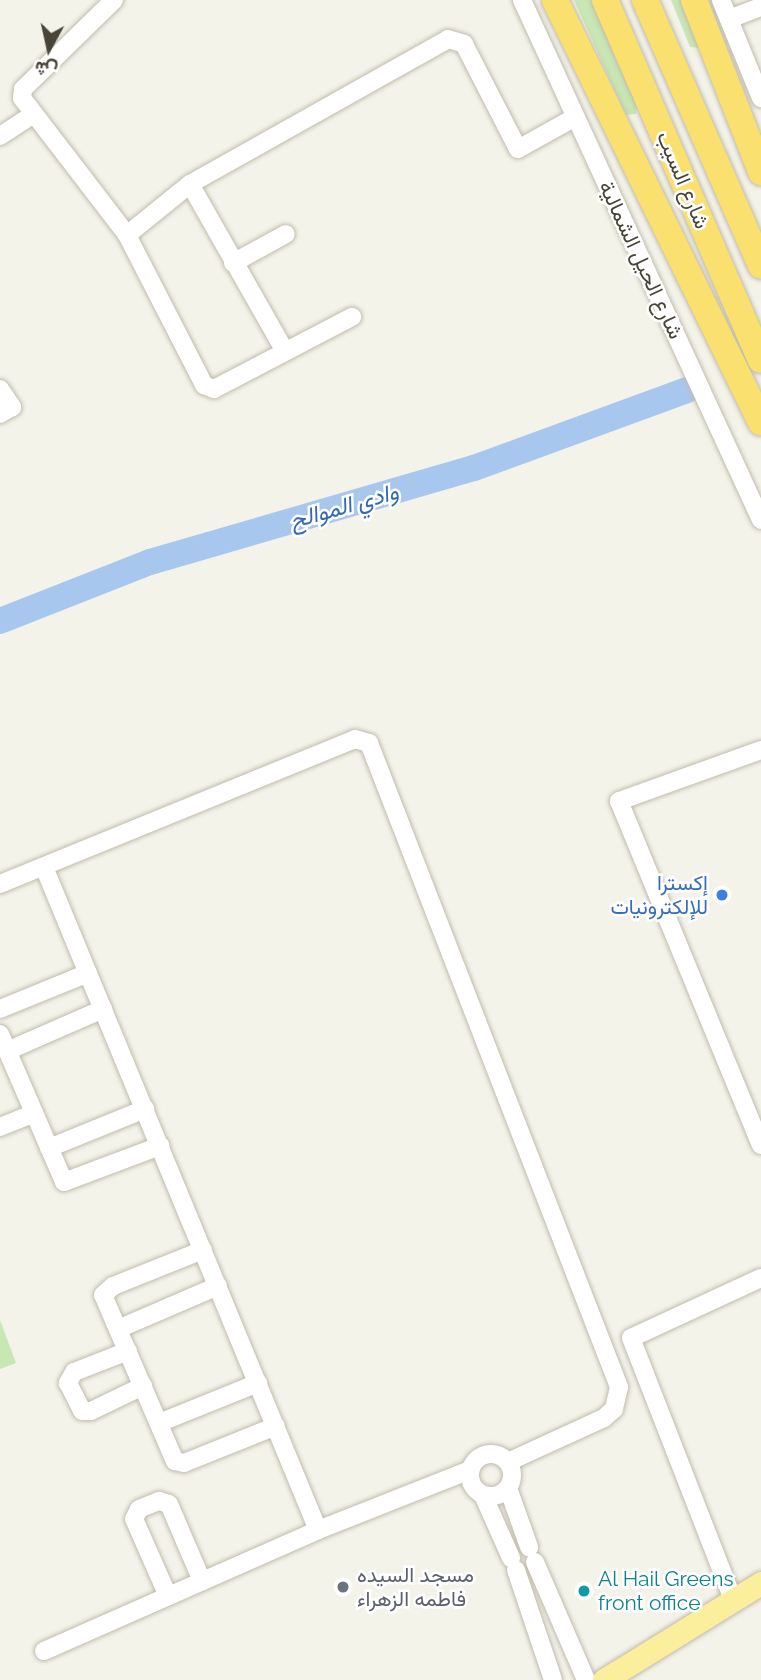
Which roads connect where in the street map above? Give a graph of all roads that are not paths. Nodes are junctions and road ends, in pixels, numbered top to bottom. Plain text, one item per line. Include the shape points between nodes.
1 (114, 0) edge
2 (522, 0) edge
3 (555, 0) edge
4 (605, 0) edge
5 (645, 0) edge
6 (694, 0) edge
7 (721, 0) edge
8 (761, 7) edge
9 (729, 19) junction
10 (761, 98) edge
11 (32, 115) junction
12 (575, 118) junction
13 (0, 136) edge
14 (761, 172) edge
15 (190, 184) junction
16 (286, 234) dead end
17 (127, 235) junction
18 (233, 263) junction
19 (761, 266) edge
20 (352, 317) dead end
21 (285, 351) junction
22 (761, 360) edge
23 (0, 389) edge
24 (0, 414) edge
25 (761, 423) edge
26 (761, 520) edge
27 (761, 750) edge
28 (44, 867) junction
29 (0, 884) edge
30 (88, 973) junction
31 (0, 1009) edge
32 (103, 1009) junction
33 (4, 1043) edge
34 (17, 1074) junction
35 (0, 1081) edge
36 (145, 1110) junction
37 (34, 1113) junction
38 (0, 1127) edge
39 (761, 1145) edge
40 (160, 1146) junction
41 (49, 1148) junction
42 (203, 1250) junction
43 (761, 1278) edge
44 (218, 1286) junction
45 (118, 1329) junction
46 (128, 1351) junction
47 (258, 1383) junction
48 (143, 1386) junction
49 (159, 1423) junction
50 (276, 1426) junction
51 (508, 1462) junction
52 (470, 1470) junction
53 (508, 1488) junction
54 (483, 1495) junction
55 (318, 1530) junction
56 (202, 1581) junction
57 (761, 1583) edge
58 (168, 1596) junction
59 (732, 1597) junction
60 (44, 1651) dead end
61 (602, 1679) edge
62 (553, 1680) edge

1 - 11 street via 23,89 22,98
2 - 12 street, شارع الحيل الشمالية
3 - 25 highway
4 - 22 highway, شارع السيب
5 - 19 highway, شارع السيب
6 - 14 highway
7 - 9 street
8 - 9 street
9 - 10 street
11 - 13 street
11 - 17 street
12 - 15 street via 518,149 464,44 448,39
12 - 26 street, شارع الحيل الشمالية
15 - 17 street
15 - 18 street
16 - 18 street
17 - 21 street via 208,388
18 - 21 street
20 - 21 street
23 - 24 street via 12,407
27 - 39 street via 619,801
28 - 29 street
28 - 30 street
28 - 51 street via 355,739 369,743 620,1387 614,1409 604,1418
30 - 31 street
30 - 32 street
32 - 33 street
32 - 36 street
33 - 34 street
34 - 35 street
34 - 37 street
36 - 40 street
36 - 41 street
37 - 38 street
37 - 41 street
40 - 41 street via 64,1182
40 - 42 street
42 - 44 street
42 - 45 street via 113,1286 103,1295
43 - 59 street via 631,1338
44 - 45 street
44 - 47 street
45 - 46 street
46 - 48 street
46 - 48 street via 74,1372 68,1383 82,1411
47 - 49 street
47 - 50 street
48 - 49 street
49 - 50 street via 175,1461 184,1463
50 - 55 street
51 - 52 street via 497,1454 484,1454
51 - 53 street via 513,1475
52 - 54 street via 472,1485
52 - 55 street
53 - 54 street via 497,1495
53 - 61 street via 532,1555
54 - 62 street via 514,1564
55 - 56 street
56 - 58 street
56 - 58 street via 169,1504 159,1501 139,1509 134,1519
57 - 59 main road
58 - 60 street
59 - 61 main road

